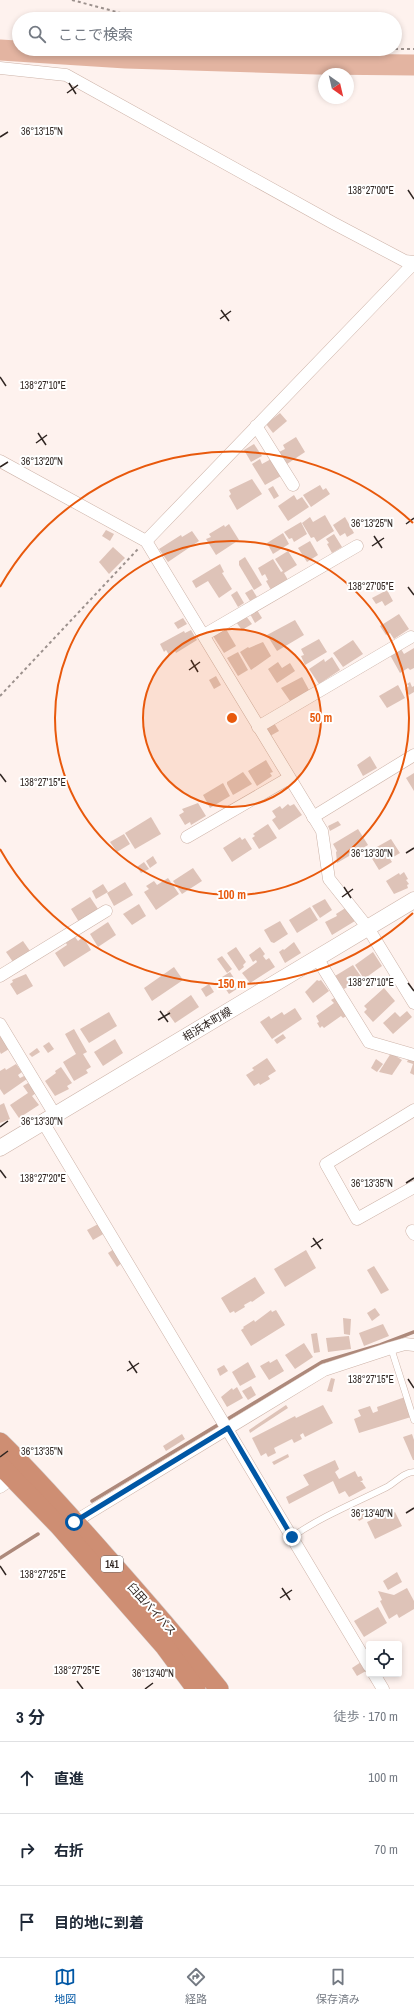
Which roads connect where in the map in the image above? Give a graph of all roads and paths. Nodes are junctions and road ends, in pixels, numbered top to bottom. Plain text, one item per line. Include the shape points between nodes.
1 (72, 0) edge
2 (117, 12) edge
3 (414, 48) edge
4 (402, 49) edge
5 (0, 68) edge
6 (414, 263) edge
7 (256, 426) junction
8 (0, 461) edge
9 (293, 485) dead end
10 (146, 541) junction
11 (357, 546) dead end
12 (204, 635) junction
13 (411, 637) dead end
14 (0, 696) edge
15 (258, 726) junction
16 (414, 755) edge
17 (289, 778) junction
18 (313, 817) junction
19 (187, 837) dead end
20 (414, 900) edge
21 (106, 911) dead end
22 (368, 928) junction
23 (317, 958) junction
24 (0, 976) edge
25 (414, 1002) edge
26 (0, 1024) edge
27 (414, 1055) edge
28 (414, 1110) edge
29 (49, 1118) junction
30 (0, 1148) edge
31 (414, 1187) edge
32 (414, 1345) edge
33 (391, 1348) junction
34 (414, 1420) edge
35 (228, 1428) junction
36 (0, 1442) edge
37 (0, 1465) edge
38 (414, 1472) edge
39 (7, 1482) edge
40 (74, 1522) junction
41 (292, 1537) junction
42 (366, 1661) edge
43 (376, 1677) edge
44 (196, 1689) edge
45 (219, 1689) edge
46 (383, 1689) edge

1 - 2 path
3 - 4 path
5 - 6 street via 66,75 333,223 405,261
6 - 7 street
7 - 9 street
7 - 10 street
8 - 10 street
10 - 12 street
10 - 14 path
11 - 12 street
12 - 15 street
13 - 15 street
15 - 17 street
16 - 18 street
17 - 18 street
17 - 19 street
18 - 22 street via 322,831 328,879
20 - 22 main road, 相浜本町線
21 - 24 street
22 - 23 main road, 相浜本町線
22 - 25 street
23 - 27 street via 369,1042
23 - 29 main road, 相浜本町線
26 - 29 street
28 - 31 street via 326,1164 357,1220
29 - 30 main road, 相浜本町線
29 - 35 street
32 - 33 street via 405,1344
33 - 34 lane
33 - 35 street via 324,1370
35 - 40 street
35 - 41 street
36 - 40 highway, 臼田バイパス / 141
37 - 39 highway, 臼田バイパス / 141
38 - 41 lane via 306,1527
39 - 44 highway, 臼田バイパス / 141 via 59,1526 165,1647
40 - 45 highway, 臼田バイパス / 141
41 - 42 street
43 - 46 street

